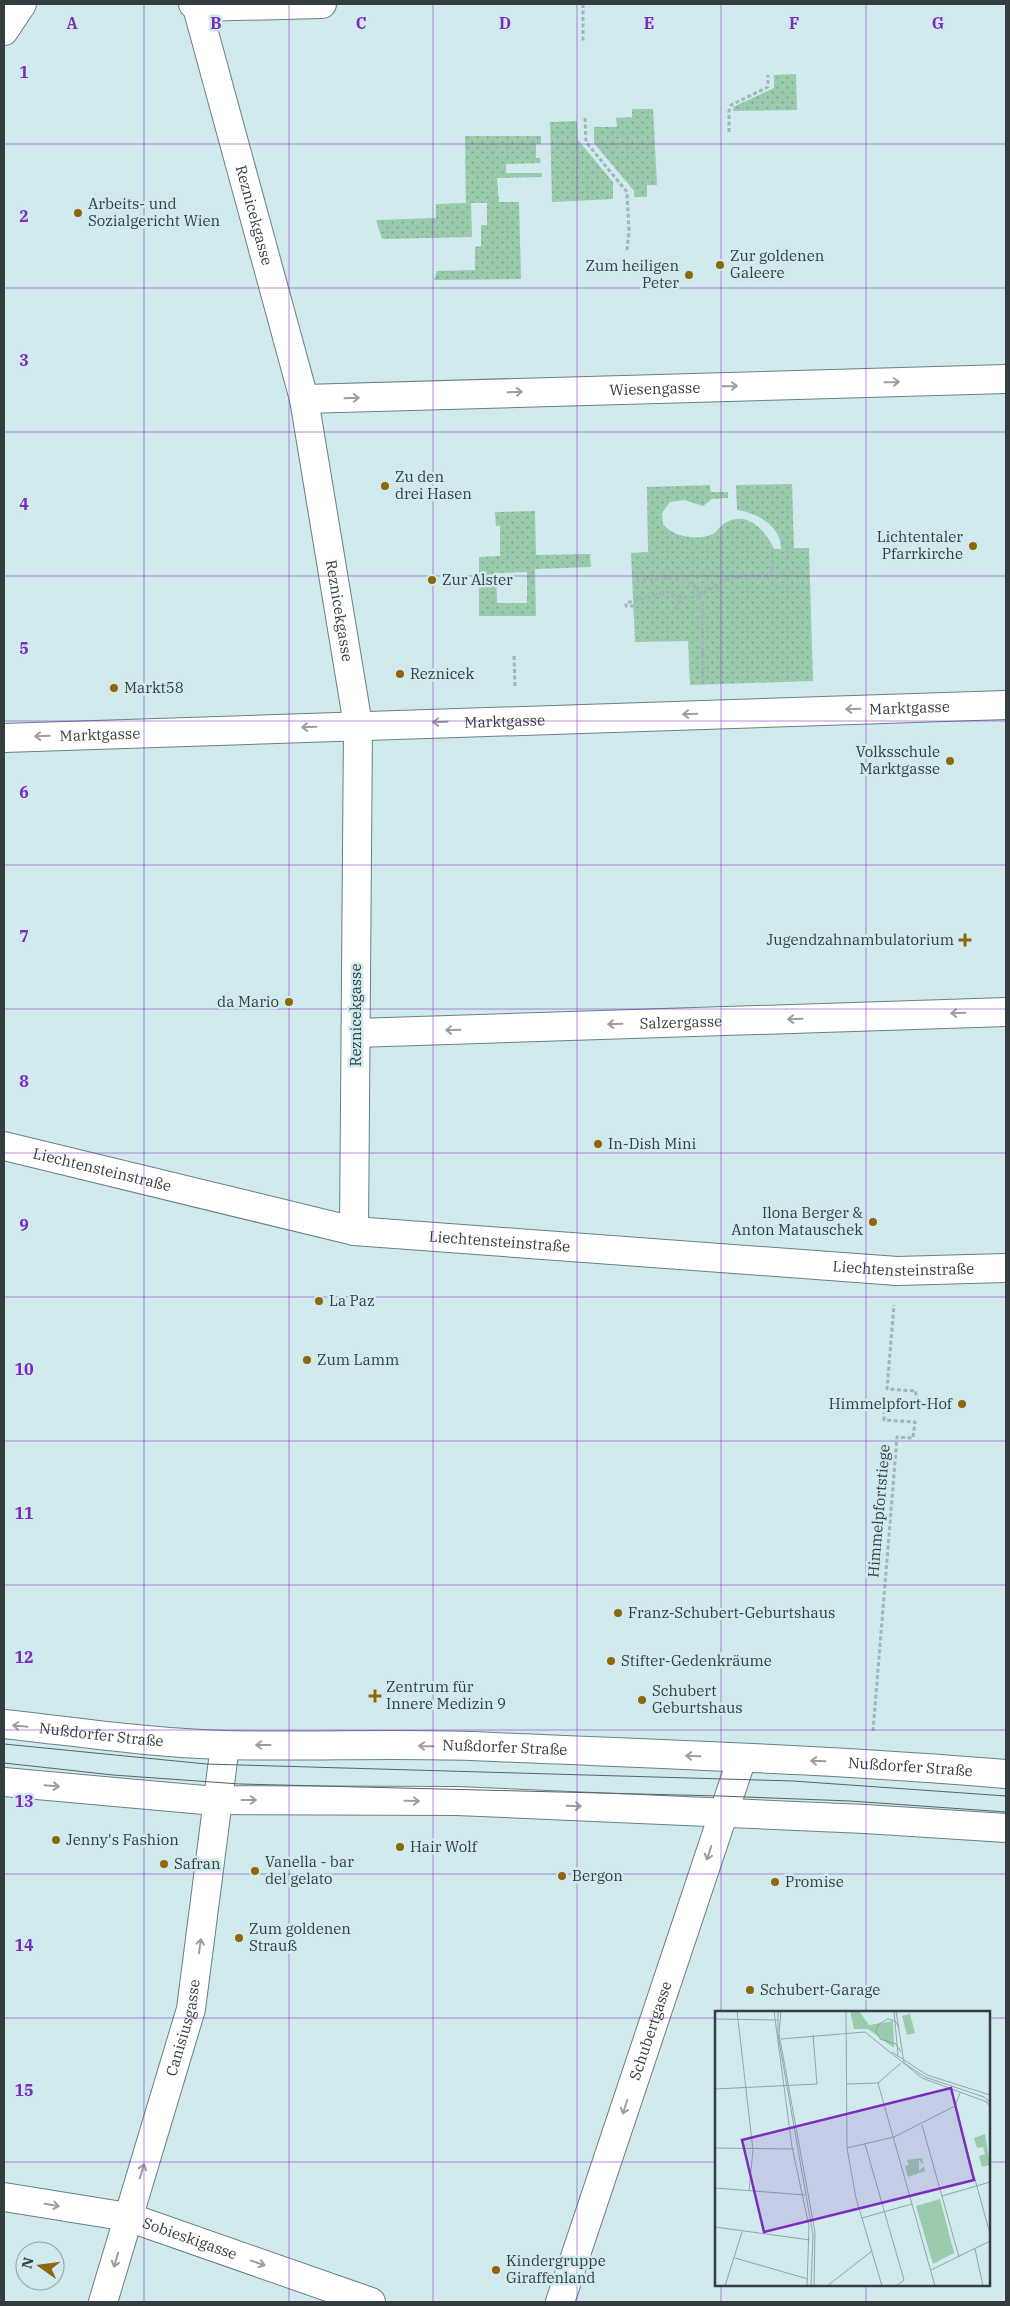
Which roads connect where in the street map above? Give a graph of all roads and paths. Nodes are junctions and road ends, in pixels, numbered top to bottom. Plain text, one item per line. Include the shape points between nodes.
1 (22, 4) edge
2 (322, 4) edge
3 (583, 4) edge
4 (195, 5) edge
5 (4, 31) edge
6 (583, 43) dead end
7 (768, 75) dead end
8 (585, 118) dead end
9 (729, 132) dead end
10 (627, 250) dead end
11 (1006, 379) edge
12 (304, 399) junction
13 (772, 551) dead end
14 (636, 581) dead end
15 (700, 595) junction
16 (681, 599) junction
17 (634, 604) dead end
18 (675, 609) dead end
19 (514, 656) dead end
20 (515, 680) dead end
21 (1006, 704) edge
22 (704, 714) junction
23 (358, 725) junction
24 (4, 738) edge
25 (1006, 1012) edge
26 (356, 1033) junction
27 (4, 1146) edge
28 (354, 1231) junction
29 (1006, 1268) edge
30 (897, 1271) junction
31 (4, 1724) edge
32 (872, 1739) dead end
33 (226, 1745) junction
34 (742, 1758) junction
35 (1006, 1774) edge
36 (4, 1782) edge
37 (219, 1801) junction
38 (722, 1813) junction
39 (1006, 1828) edge
40 (4, 2197) edge
41 (128, 2217) junction
42 (103, 2302) edge
43 (371, 2302) edge
44 (560, 2302) edge

1 - 5 street
2 - 4 street
3 - 6 path
4 - 12 street, Reznicekgasse
7 - 9 path via 768,87 731,105
8 - 10 path via 586,142 628,192
12 -> 11 street, Wiesengasse
12 - 23 street, Reznicekgasse
13 - 15 path via 772,575 732,579
14 - 15 path via 657,578 679,580 696,588
15 - 16 path
15 - 22 path
16 - 17 path via 668,592
16 - 18 path
19 - 20 path
21 -> 22 street, Marktgasse
22 -> 23 street, Marktgasse
23 -> 24 street, Marktgasse
23 - 26 street, Reznicekgasse
25 -> 26 street, Salzergasse
26 - 28 street, Reznicekgasse
27 - 28 street, Liechtensteinstraße
28 - 30 street, Liechtensteinstraße
29 - 30 street, Liechtensteinstraße
30 - 32 path, Himmelpfortstiege via 887,1389 916,1391 915,1408 885,1405 884,1420 914,1422 913,1438 897,1437
33 -> 31 street, Nußdorfer Straße via 146,1740
34 -> 33 street, Nußdorfer Straße via 472,1746
33 - 37 street, Canisiusgasse
35 -> 34 street, Nußdorfer Straße via 870,1763
34 - 38 street, Schubertgasse
36 -> 37 street
37 -> 38 street via 456,1801
41 -> 37 street, Canisiusgasse via 191,2009
38 - 39 street
38 -> 44 street, Schubertgasse
40 -> 41 street, Sobieskigasse
41 -> 42 street, Canisiusgasse
41 -> 43 street, Sobieskigasse

